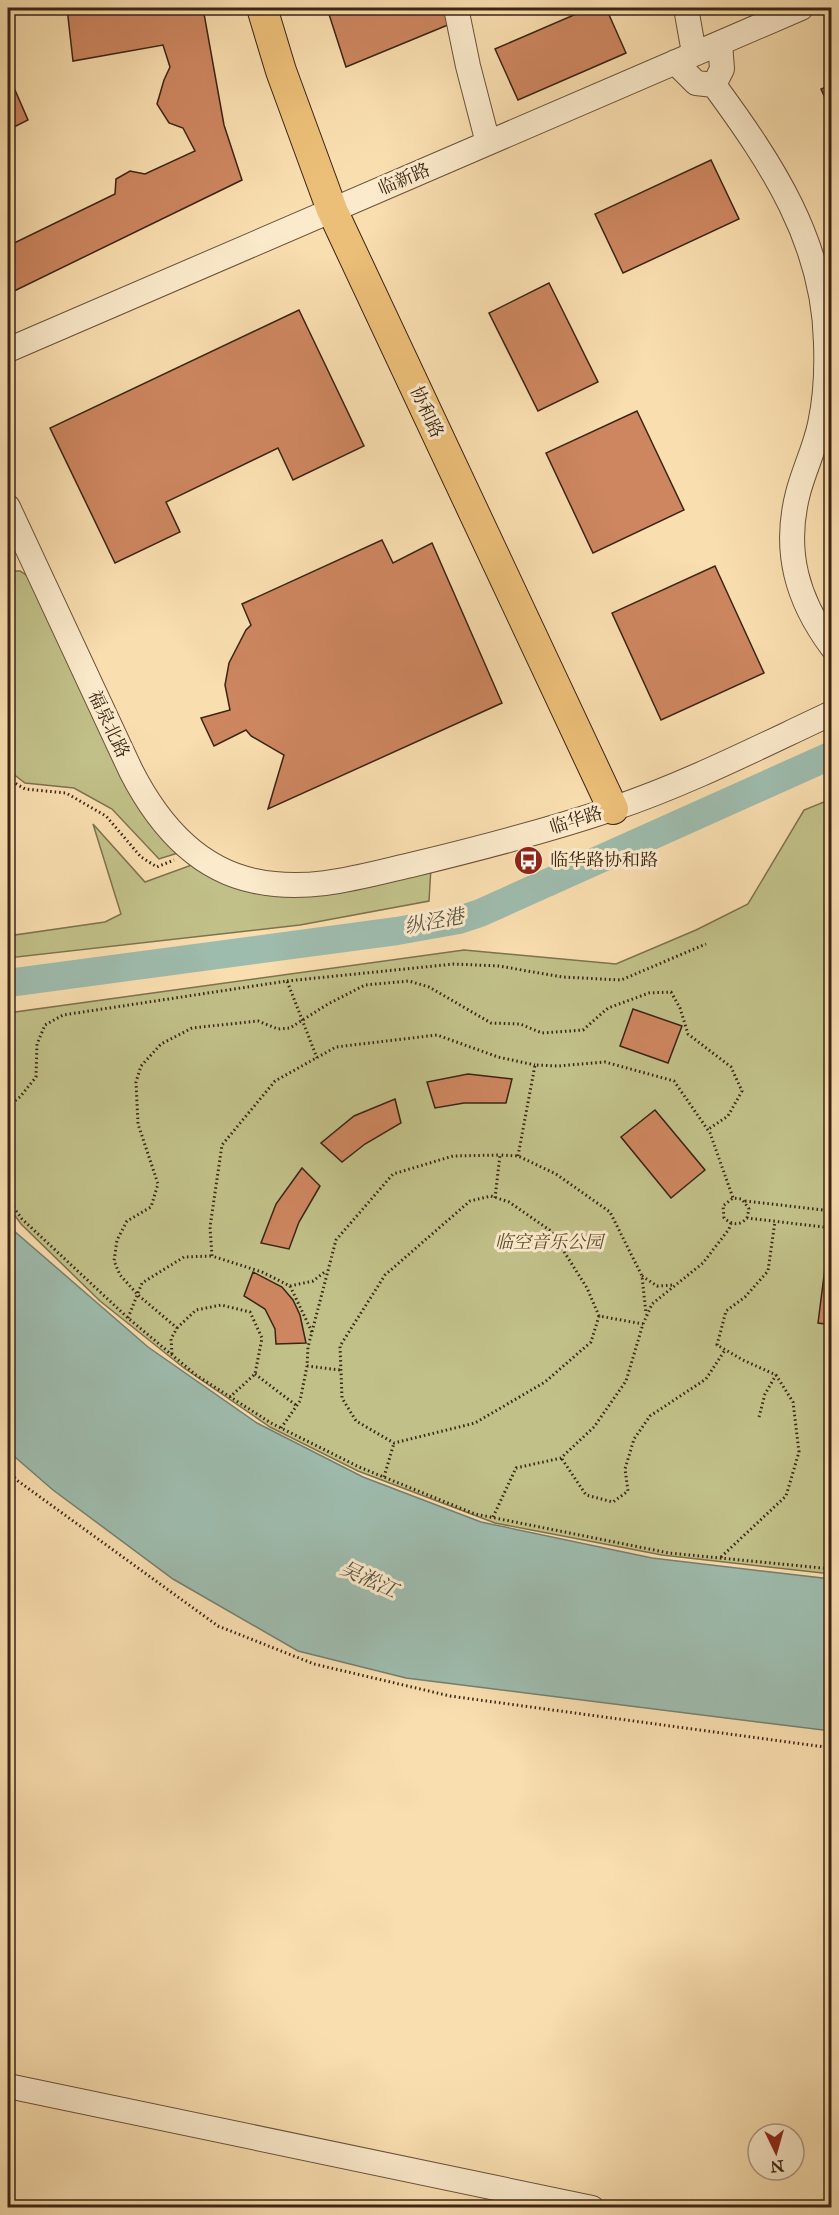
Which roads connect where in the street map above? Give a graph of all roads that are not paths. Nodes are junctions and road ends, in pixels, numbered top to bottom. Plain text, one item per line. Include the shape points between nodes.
1 (262, 8) edge
2 (456, 8) edge
3 (686, 8) edge
4 (801, 8) edge
5 (720, 43) junction
6 (685, 58) junction
7 (714, 85) junction
8 (488, 142) junction
9 (332, 210) junction
10 (8, 350) edge
11 (8, 507) edge
12 (831, 647) edge
13 (831, 713) edge
14 (613, 809) junction
15 (271, 884) joint
16 (8, 2086) edge
17 (592, 2208) edge

1 - 9 main road, 协和路
2 - 8 street
3 - 6 street
4 - 5 street, 临新路
5 - 6 street, 临新路
5 - 7 street via 722,69
6 - 7 street via 696,83
6 - 8 street, 临新路
7 - 12 street via 757,144 796,215 814,262 823,302 826,387 820,425 798,494 791,555 816,627
8 - 9 street, 临新路
9 - 10 street, 临新路
9 - 14 main road, 协和路
11 - 15 street, 福泉北路 via 141,790 161,821 194,852 227,872
13 - 14 street, 临华路 via 714,768
14 - 15 street, 临华路 via 485,847 352,879 308,886
16 - 17 street

